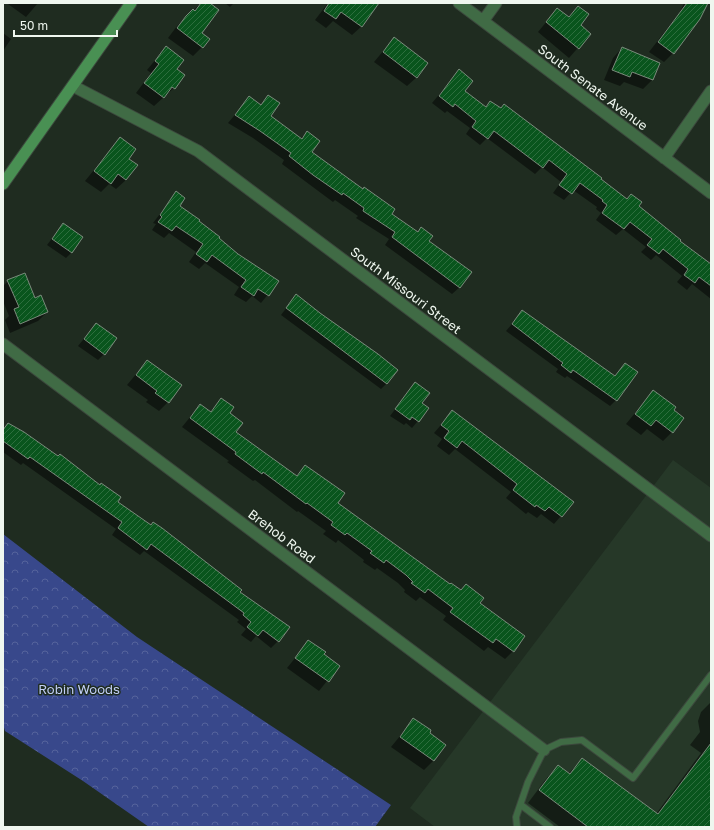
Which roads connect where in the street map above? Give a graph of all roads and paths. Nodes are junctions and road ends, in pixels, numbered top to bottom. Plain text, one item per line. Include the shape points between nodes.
1 (131, 3) edge
2 (459, 3) edge
3 (496, 3) edge
4 (483, 21) junction
5 (73, 86) junction
6 (711, 91) edge
7 (664, 158) junction
8 (3, 184) edge
9 (711, 193) edge
10 (3, 344) edge
11 (711, 536) edge
12 (711, 675) edge
13 (544, 750) junction
14 (521, 805) junction
15 (518, 827) edge
16 (550, 827) edge

1 - 5 main road
2 - 4 street, South Senate Avenue
3 - 4 street
4 - 7 street, South Senate Avenue
5 - 8 main road
5 - 11 street, South Missouri Street via 198,151
6 - 7 street
7 - 9 street, South Senate Avenue
10 - 13 street, Brehob Road
12 - 13 lane via 633,778 582,740 561,742
13 - 14 lane via 528,782
14 - 15 lane via 516,817
14 - 16 lane

